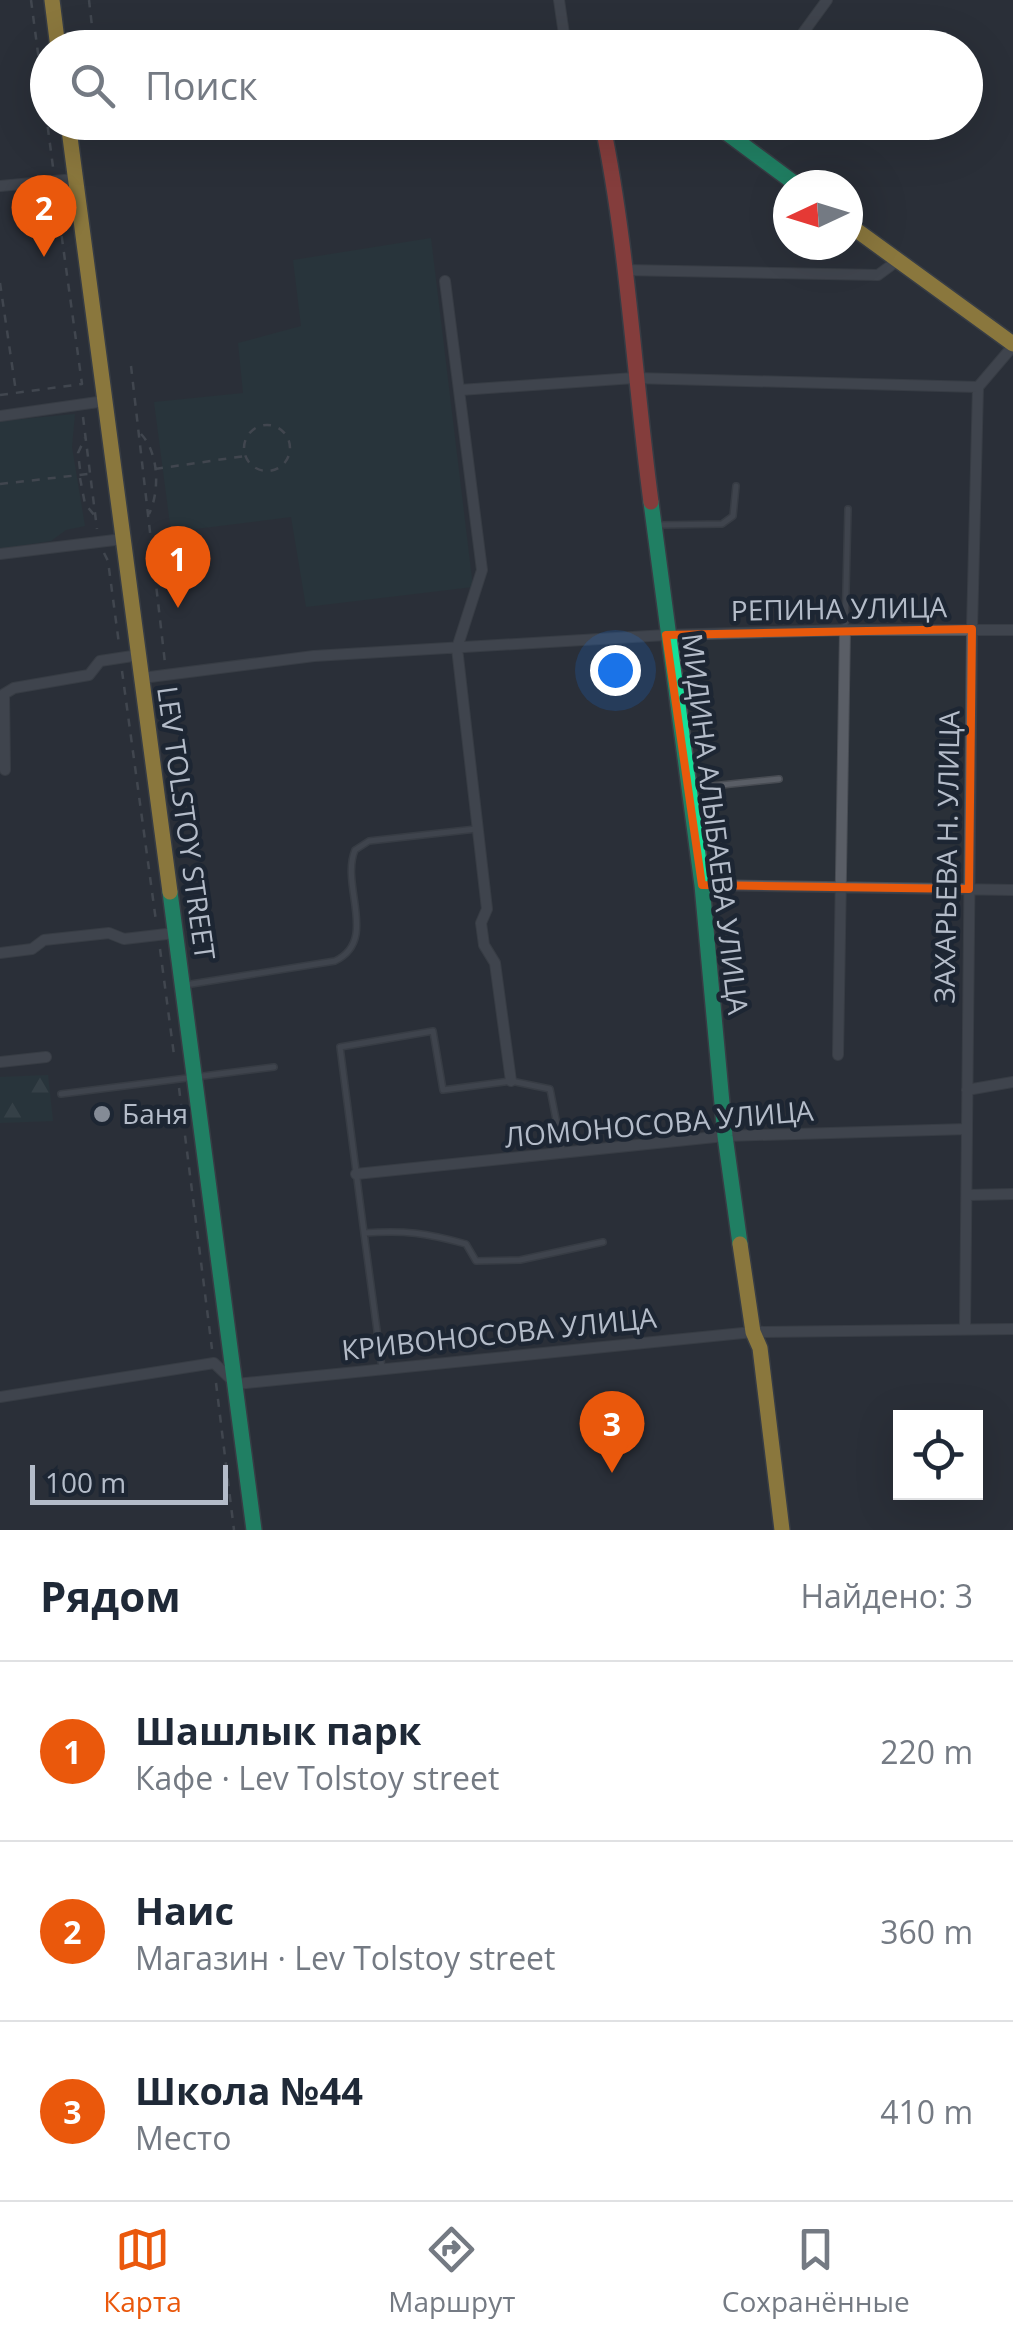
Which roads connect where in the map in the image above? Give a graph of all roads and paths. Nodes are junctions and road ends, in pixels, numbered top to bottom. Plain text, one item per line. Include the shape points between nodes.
1 (52, 0) edge
2 (89, 0) edge
3 (560, 0) edge
4 (827, 0) edge
5 (56, 30) edge
6 (92, 30) edge
7 (564, 30) edge
8 (805, 30) edge
9 (71, 140) edge
10 (606, 140) edge
11 (736, 140) edge
12 (776, 170) edge
13 (76, 178) junction
14 (0, 186) edge
15 (863, 235) edge
16 (897, 261) junction
17 (624, 270) junction
18 (445, 282) dead end
19 (0, 284) edge
20 (1013, 345) edge
21 (131, 366) dead end
22 (634, 378) junction
23 (82, 384) dead end
24 (978, 387) junction
25 (460, 390) junction
26 (16, 393) junction
27 (0, 395) edge
28 (105, 401) junction
29 (0, 416) edge
30 (83, 417) dead end
31 (138, 431) junction
32 (86, 437) junction
33 (245, 456) junction
34 (80, 469) dead end
35 (154, 470) junction
36 (90, 474) junction
37 (80, 478) dead end
38 (0, 484) edge
39 (736, 486) dead end
40 (848, 509) dead end
41 (148, 516) junction
42 (96, 517) junction
43 (652, 526) junction
44 (98, 530) dead end
45 (122, 539) junction
46 (103, 551) dead end
47 (0, 554) edge
48 (972, 629) junction
49 (845, 630) junction
50 (1013, 630) edge
51 (666, 635) junction
52 (458, 648) junction
53 (139, 655) junction
54 (120, 658) junction
55 (167, 675) junction
56 (142, 678) junction
57 (4, 770) dead end
58 (779, 778) dead end
59 (688, 789) junction
60 (478, 829) junction
61 (702, 885) junction
62 (840, 888) junction
63 (969, 889) junction
64 (1013, 890) edge
65 (176, 933) junction
66 (158, 935) junction
67 (0, 953) edge
68 (182, 986) junction
69 (838, 1054) dead end
70 (46, 1056) dead end
71 (0, 1062) edge
72 (274, 1067) dead end
73 (186, 1079) junction
74 (512, 1081) junction
75 (1013, 1082) edge
76 (966, 1090) junction
77 (61, 1094) dead end
78 (967, 1129) junction
79 (725, 1136) junction
80 (563, 1153) junction
81 (356, 1174) junction
82 (1013, 1194) edge
83 (968, 1195) junction
84 (364, 1233) junction
85 (603, 1242) dead end
86 (965, 1329) junction
87 (1013, 1329) edge
88 (753, 1332) junction
89 (212, 1349) dead end
90 (382, 1368) junction
91 (216, 1380) dead end
92 (236, 1384) junction
93 (0, 1397) edge
94 (234, 1530) edge
95 (254, 1530) edge
96 (782, 1530) edge

1 - 5 street
2 - 6 path
3 - 7 street
4 - 8 street
9 - 13 street, LEV TOLSTOY STREET
10 - 17 street, МИДИНА АЛЫБАЕВА УЛИЦА
11 - 12 street
13 - 14 street
13 - 28 street, LEV TOLSTOY STREET
15 - 16 street
16 - 17 street via 878,275
16 - 20 street
17 - 22 street, МИДИНА АЛЫБАЕВА УЛИЦА
18 - 25 street
19 - 26 path
20 - 24 street
21 - 31 path
22 - 24 street
22 - 25 street
22 - 43 street, МИДИНА АЛЫБАЕВА УЛИЦА
23 - 26 path
24 - 48 street, ЗАХАРЬЕВА Н. УЛИЦА
25 - 52 street via 482,570
26 - 27 path
28 - 29 street
28 - 45 street, LEV TOLSTOY STREET
30 - 32 path
31 - 35 path via 151,444
31 - 41 path
32 - 34 path
32 - 36 path
33 - 33 path via 245,439 257,427 274,426 287,436 290,452 277,470 254,468
33 - 35 path
35 - 41 path via 158,497
36 - 38 path
36 - 42 path
37 - 42 path via 85,504
39 - 43 lane via 734,516 722,524
40 - 49 lane
41 - 55 path
42 - 44 path
43 - 51 street, МИДИНА АЛЫБАЕВА УЛИЦА
45 - 47 street
45 - 53 street, LEV TOLSTOY STREET
46 - 54 path
48 - 49 street, РЕПИНА УЛИЦА
48 - 50 street, РЕПИНА УЛИЦА
48 - 63 street, ЗАХАРЬЕВА Н. УЛИЦА
49 - 51 street, РЕПИНА УЛИЦА
49 - 62 street
51 - 52 street, РЕПИНА УЛИЦА
51 - 59 street, МИДИНА АЛЫБАЕВА УЛИЦА
52 - 55 street, РЕПИНА УЛИЦА via 314,656
52 - 60 street
53 - 54 street
53 - 56 street, LEV TOLSTOY STREET
54 - 57 street via 100,661 89,676 4,694
54 - 66 path
55 - 56 street, РЕПИНА УЛИЦА
56 - 65 street, LEV TOLSTOY STREET
58 - 59 lane
59 - 61 street, МИДИНА АЛЫБАЕВА УЛИЦА
60 - 68 lane via 370,841 355,850 350,872 356,942 344,956
60 - 74 street via 487,909 480,923 496,963
61 - 62 street
61 - 79 street, МИДИНА АЛЫБАЕВА УЛИЦА
62 - 63 street
62 - 69 street
63 - 64 street
63 - 76 street, ЗАХАРЬЕВА Н. УЛИЦА
65 - 66 street
65 - 68 street, LEV TOLSTOY STREET
66 - 67 street via 44,940 32,949
66 - 73 path
68 - 73 street, LEV TOLSTOY STREET
70 - 71 street
72 - 73 lane
73 - 77 lane
73 - 89 path
73 - 92 street, LEV TOLSTOY STREET
74 - 80 lane via 550,1089
74 - 81 lane via 443,1090 433,1031 340,1047
75 - 76 street
76 - 78 street, ЗАХАРЬЕВА Н. УЛИЦА
78 - 79 street, ЛОМОНОСОВА УЛИЦА
78 - 83 street, ЗАХАРЬЕВА Н. УЛИЦА
79 - 80 street, ЛОМОНОСОВА УЛИЦА
79 - 88 street, МИДИНА АЛЫБАЕВА УЛИЦА
80 - 81 street, ЛОМОНОСОВА УЛИЦА
81 - 84 lane
82 - 83 street
83 - 86 street, ЗАХАРЬЕВА Н. УЛИЦА
84 - 85 lane via 436,1236 466,1244 476,1261 520,1260
84 - 90 lane
86 - 87 street, КРИВОНОСОВА УЛИЦА
86 - 88 street, КРИВОНОСОВА УЛИЦА
88 - 90 street, КРИВОНОСОВА УЛИЦА
88 - 96 street, МИДИНА АЛЫБАЕВА УЛИЦА
90 - 92 street, КРИВОНОСОВА УЛИЦА
91 - 94 path
92 - 93 street, КРИВОНОСОВА УЛИЦА via 214,1363
92 - 95 street, LEV TOLSTOY STREET

